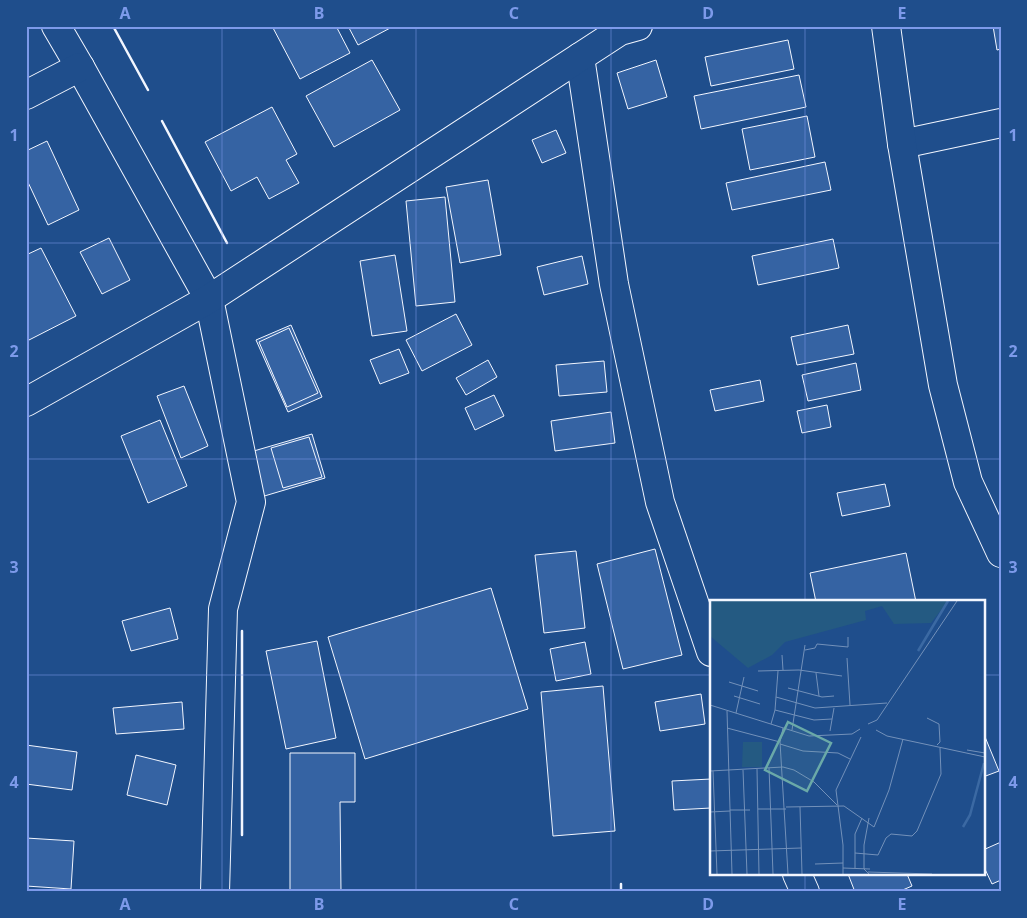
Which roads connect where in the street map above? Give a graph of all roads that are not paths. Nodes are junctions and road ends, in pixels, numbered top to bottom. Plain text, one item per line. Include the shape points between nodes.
1 (56, 26) edge
2 (886, 26) edge
3 (626, 28) edge
4 (580, 58) junction
5 (80, 67) junction
6 (26, 95) edge
7 (1001, 123) edge
8 (902, 144) junction
9 (209, 299) junction
10 (26, 402) edge
11 (1001, 553) edge
12 (710, 649) edge
13 (799, 876) edge
14 (215, 892) edge
15 (805, 892) edge

1 - 5 street
2 - 8 street
3 - 4 street
4 - 9 street
4 - 12 street via 614,284 660,502
5 - 6 street
5 - 9 street
7 - 8 street
8 - 11 street via 943,385 968,482
9 - 10 street
9 - 14 street via 251,502 222,609
13 - 15 street

